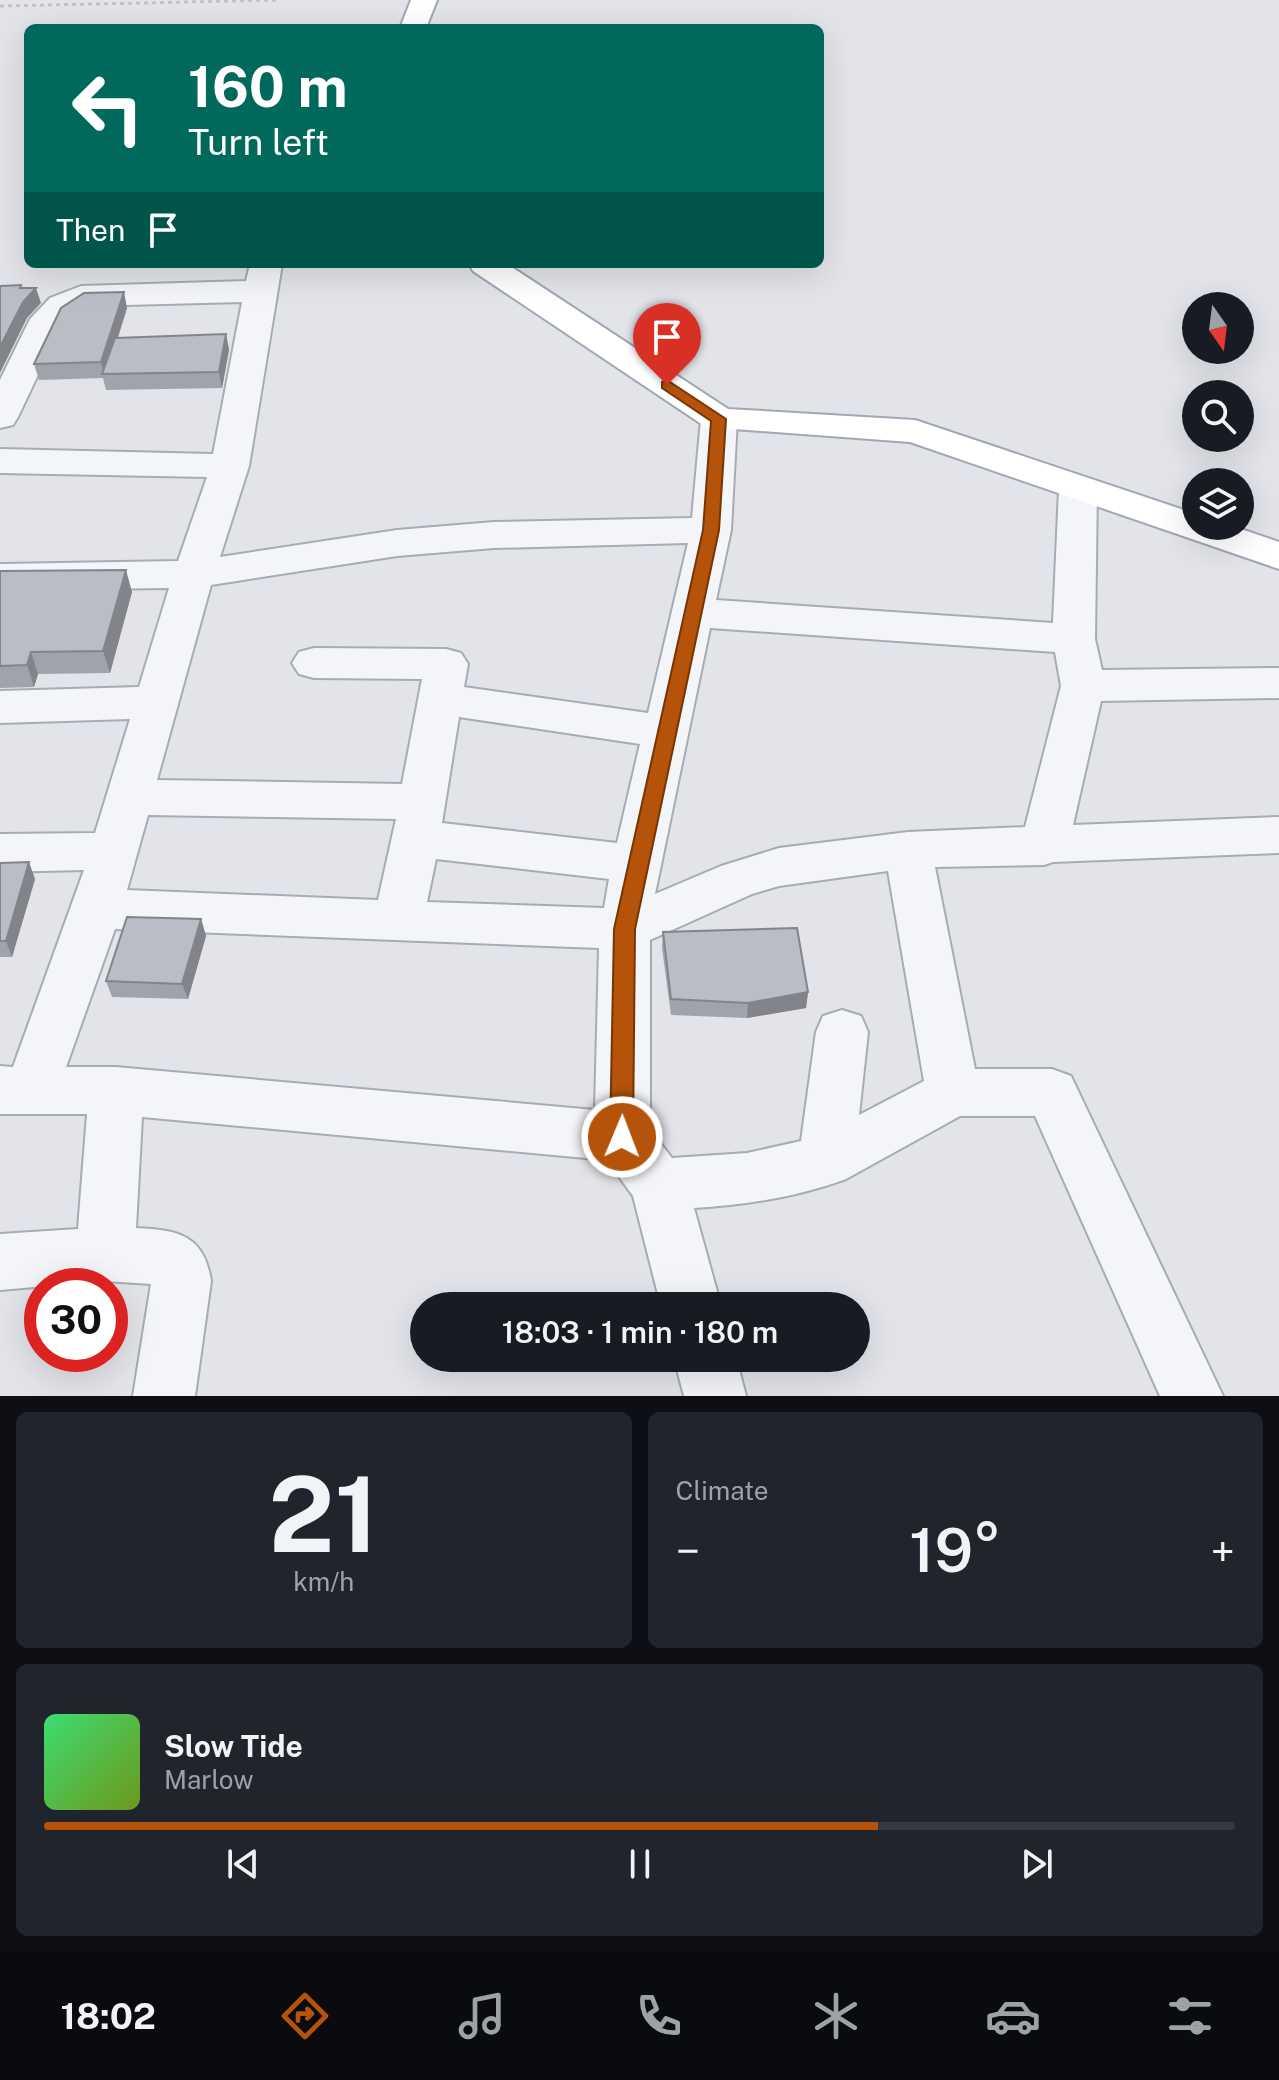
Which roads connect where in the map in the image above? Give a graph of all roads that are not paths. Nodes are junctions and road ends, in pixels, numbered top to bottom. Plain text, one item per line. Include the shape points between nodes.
1 (424, 0) edge
2 (415, 24) edge
3 (491, 268) edge
4 (264, 277) edge
5 (0, 417) edge
6 (719, 419) junction
7 (0, 461) edge
8 (230, 466) junction
9 (1078, 489) junction
10 (711, 530) junction
11 (1279, 556) edge
12 (194, 574) junction
13 (0, 577) edge
14 (693, 613) junction
15 (1074, 639) junction
16 (314, 663) dead end
17 (1279, 683) edge
18 (1083, 686) junction
19 (441, 699) junction
20 (159, 702) junction
21 (0, 707) edge
22 (667, 732) junction
23 (130, 797) junction
24 (419, 820) junction
25 (1279, 835) edge
26 (1044, 847) junction
27 (908, 850) junction
28 (114, 851) junction
29 (0, 853) edge
30 (636, 864) junction
31 (97, 909) junction
32 (398, 922) junction
33 (625, 929) junction
34 (842, 1032) dead end
35 (15, 1090) edge
36 (116, 1091) junction
37 (953, 1092) junction
38 (622, 1137) junction
39 (826, 1161) junction
40 (659, 1185) junction
41 (105, 1254) junction
42 (0, 1262) edge
43 (687, 1292) edge
44 (709, 1372) edge
45 (164, 1396) edge
46 (715, 1396) edge
47 (1192, 1396) edge

1 - 2 main road
3 - 6 main road
4 - 5 street via 68,301 47,319
4 - 8 street
6 - 9 main road via 915,431
6 - 10 street
7 - 8 street
8 - 12 street
9 - 11 main road
9 - 15 street
10 - 12 street via 397,543
10 - 14 street
12 - 13 street
12 - 20 street
14 - 15 street
14 - 22 street
15 - 18 street
16 - 19 street via 446,664
17 - 18 street
18 - 26 street
19 - 22 street
19 - 24 street
20 - 21 street
20 - 23 street
22 - 30 street
23 - 24 street
23 - 28 street
24 - 30 street
24 - 32 street
25 - 26 street
26 - 27 street
27 - 33 street via 779,867 738,879
27 - 37 street
28 - 29 street
28 - 31 street
30 - 33 street
31 - 32 street
31 - 35 street
32 - 33 street
33 - 38 street
34 - 39 street
35 - 36 street
36 - 38 street
36 - 41 street
37 - 39 street
37 - 47 street via 1052,1093
38 - 40 street
39 - 40 street via 747,1179
40 - 43 street
41 - 42 street
41 - 45 street via 166,1257 179,1266
44 - 46 street

